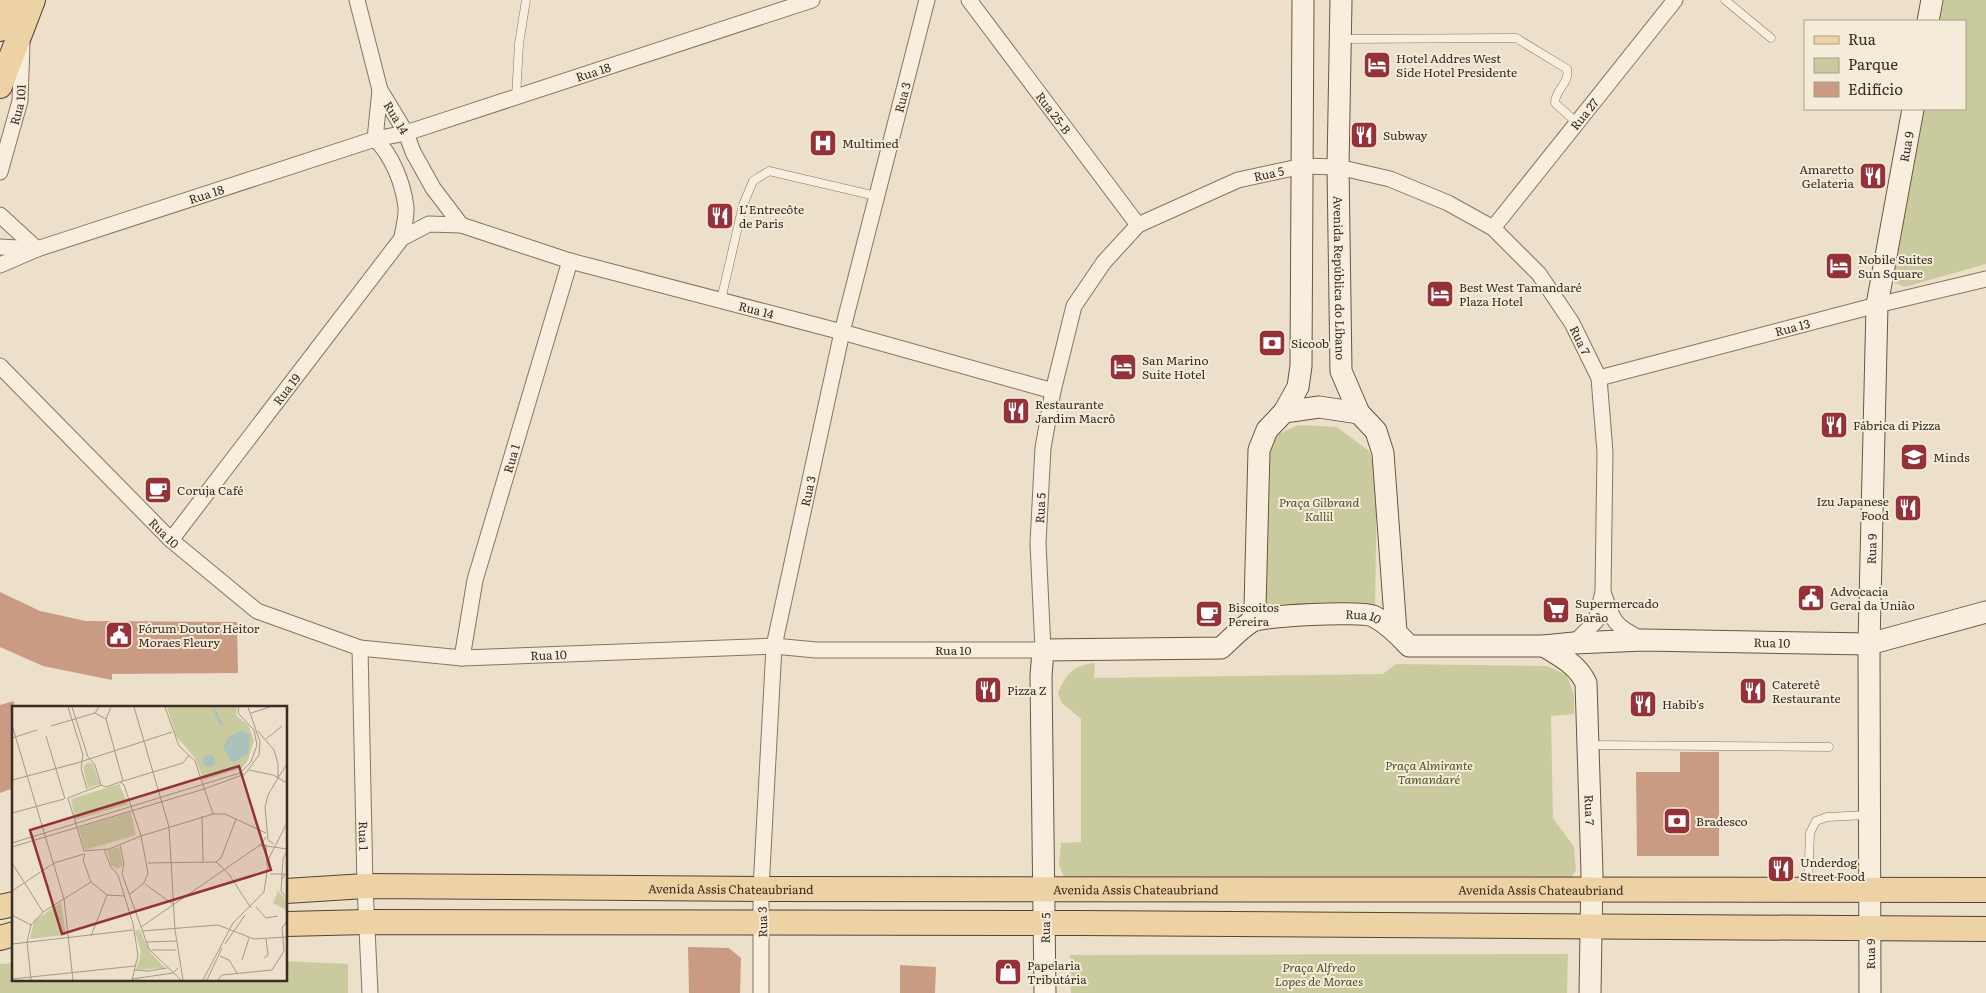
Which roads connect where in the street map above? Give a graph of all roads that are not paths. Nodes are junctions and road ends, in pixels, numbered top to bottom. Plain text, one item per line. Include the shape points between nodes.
1 (10, 0) edge
2 (33, 0) edge
3 (357, 0) edge
4 (526, 0) edge
5 (812, 0) edge
6 (927, 0) edge
7 (969, 0) edge
8 (1303, 0) edge
9 (1341, 0) edge
10 (1675, 0) edge
11 (1725, 0) edge
12 (1932, 0) edge
13 (1928, 20) edge
14 (11, 32) edge
15 (1340, 38) junction
16 (1771, 38) dead end
17 (0, 86) edge
18 (380, 90) junction
19 (516, 98) junction
20 (1913, 110) edge
21 (1577, 123) junction
22 (406, 133) junction
23 (374, 139) junction
24 (1303, 166) junction
25 (1338, 167) junction
26 (0, 172) edge
27 (876, 196) junction
28 (0, 215) edge
29 (461, 225) junction
30 (1138, 225) junction
31 (1493, 228) junction
32 (402, 238) junction
33 (0, 247) edge
34 (37, 249) junction
35 (570, 261) junction
36 (0, 264) edge
37 (1986, 279) edge
38 (721, 300) junction
39 (1876, 305) junction
40 (842, 332) junction
41 (0, 366) edge
42 (1599, 378) junction
43 (1053, 391) junction
44 (1284, 412) junction
45 (1359, 413) junction
46 (171, 540) junction
47 (1603, 592) junction
48 (1986, 612) edge
49 (1252, 621) junction
50 (1396, 632) junction
51 (1644, 640) junction
52 (1574, 642) junction
53 (1869, 644) junction
54 (774, 646) junction
55 (1544, 646) junction
56 (360, 648) junction
57 (1043, 650) junction
58 (462, 658) junction
59 (1588, 744) junction
60 (1829, 747) dead end
61 (1870, 815) junction
62 (365, 886) junction
63 (761, 889) junction
64 (1870, 889) junction
65 (288, 890) edge
66 (1045, 890) junction
67 (1808, 890) junction
68 (1986, 890) edge
69 (1591, 891) junction
70 (367, 922) junction
71 (762, 923) junction
72 (288, 924) edge
73 (1045, 924) junction
74 (1591, 926) junction
75 (1870, 929) junction
76 (1986, 929) edge
77 (370, 993) edge
78 (762, 993) edge
79 (1045, 993) edge
80 (1590, 993) edge
81 (1870, 993) edge

1 - 14 main road
2 - 14 main road
3 - 18 street, Rua 14
4 - 19 lane
5 - 19 street, Rua 18
6 - 27 street, Rua 3
7 - 30 street, Rua 25-B
8 - 24 main road
9 - 15 main road, Avenida República do Líbano
10 - 21 street, Rua 27
11 - 16 lane
12 - 13 main road
14 - 17 main road
14 - 26 street, Rua 101 via 20,101
15 - 21 lane via 1516,38 1567,69 1567,81 1555,97 1555,103
15 - 25 main road, Avenida República do Líbano
18 - 22 street, Rua 14
18 - 23 street
19 - 22 street, Rua 18
20 - 39 main road, Rua 9
21 - 31 street, Rua 27
22 - 23 street, Rua 18
22 - 29 street, Rua 14 via 433,188
23 - 32 street, Rua 14 via 386,150 400,184 406,208
23 - 34 street, Rua 18
24 - 25 street, Rua 7
24 - 30 street, Rua 5 via 1238,180
24 - 44 main road via 1301,366 1298,387
25 - 31 street, Rua 7 via 1390,179 1448,203
25 - 45 main road, Avenida República do Líbano via 1341,371
27 - 38 lane via 770,170 753,181 743,205
27 - 40 street, Rua 3
28 - 34 street
29 - 32 street, Rua 14 via 429,224
29 - 35 street, Rua 14
30 - 43 street, Rua 5 via 1104,262 1074,306
31 - 42 street, Rua 7 via 1539,274 1572,323
32 - 46 street, Rua 19
33 - 34 street, Rua 18
34 - 36 street, Rua 18
35 - 38 street, Rua 14
35 - 58 street, Rua 1 via 475,580
37 - 39 street, Rua 13
38 - 40 street, Rua 14
39 - 42 street, Rua 13
39 - 53 main road, Rua 9
40 - 43 street, Rua 14
40 - 54 street, Rua 3
41 - 46 street, Rua 10
42 - 47 street, Rua 7 via 1605,452
43 - 57 street, Rua 5 via 1043,448 1038,543
44 - 45 main road via 1319,407
44 - 49 main road via 1267,430 1258,450 1255,607
45 - 50 main road, Avenida República do Líbano via 1376,431 1383,454
46 - 56 street, Rua 10 via 257,611
47 - 51 street, Rua 7 via 1612,620 1623,630
47 - 52 street, Rua 7 via 1596,621
48 - 53 main road, Rua 10
49 - 50 main road, Rua 10 via 1283,616 1356,614 1372,616
49 - 57 main road, Rua 10 via 1221,648
50 - 55 main road, Rua 10 via 1409,646
51 - 52 main road, Rua 10
51 - 53 main road, Rua 10
52 - 55 main road, Rua 10
53 - 61 main road, Rua 9
54 - 57 street, Rua 10 via 816,650
54 - 58 street, Rua 10
54 - 63 street, Rua 3
55 - 59 main road, Rua 7 via 1573,664 1586,683
56 - 58 street, Rua 10
56 - 62 street, Rua 1
57 - 66 main road, Rua 5
59 - 60 lane
59 - 69 main road, Rua 7
61 - 64 main road, Rua 9
61 - 67 lane via 1827,817 1816,821 1810,833
62 - 63 main road, Avenida Assis Chateaubriand
62 - 65 main road, Avenida Assis Chateaubriand
62 - 70 street, Rua 1
63 - 66 main road, Avenida Assis Chateaubriand
63 - 71 street, Rua 3
64 - 67 main road, Avenida Assis Chateaubriand
64 - 68 main road, Avenida Assis Chateaubriand
64 - 75 main road, Rua 9
66 - 69 main road, Avenida Assis Chateaubriand
66 - 73 main road, Rua 5
67 - 69 main road, Avenida Assis Chateaubriand
69 - 74 main road, Rua 7
70 - 71 main road
70 - 72 main road
70 - 77 street, Rua 1
71 - 73 main road
71 - 78 street, Rua 3
73 - 74 main road
73 - 79 main road, Rua 5
74 - 75 main road
74 - 80 main road, Rua 7
75 - 76 main road
75 - 81 main road, Rua 9

